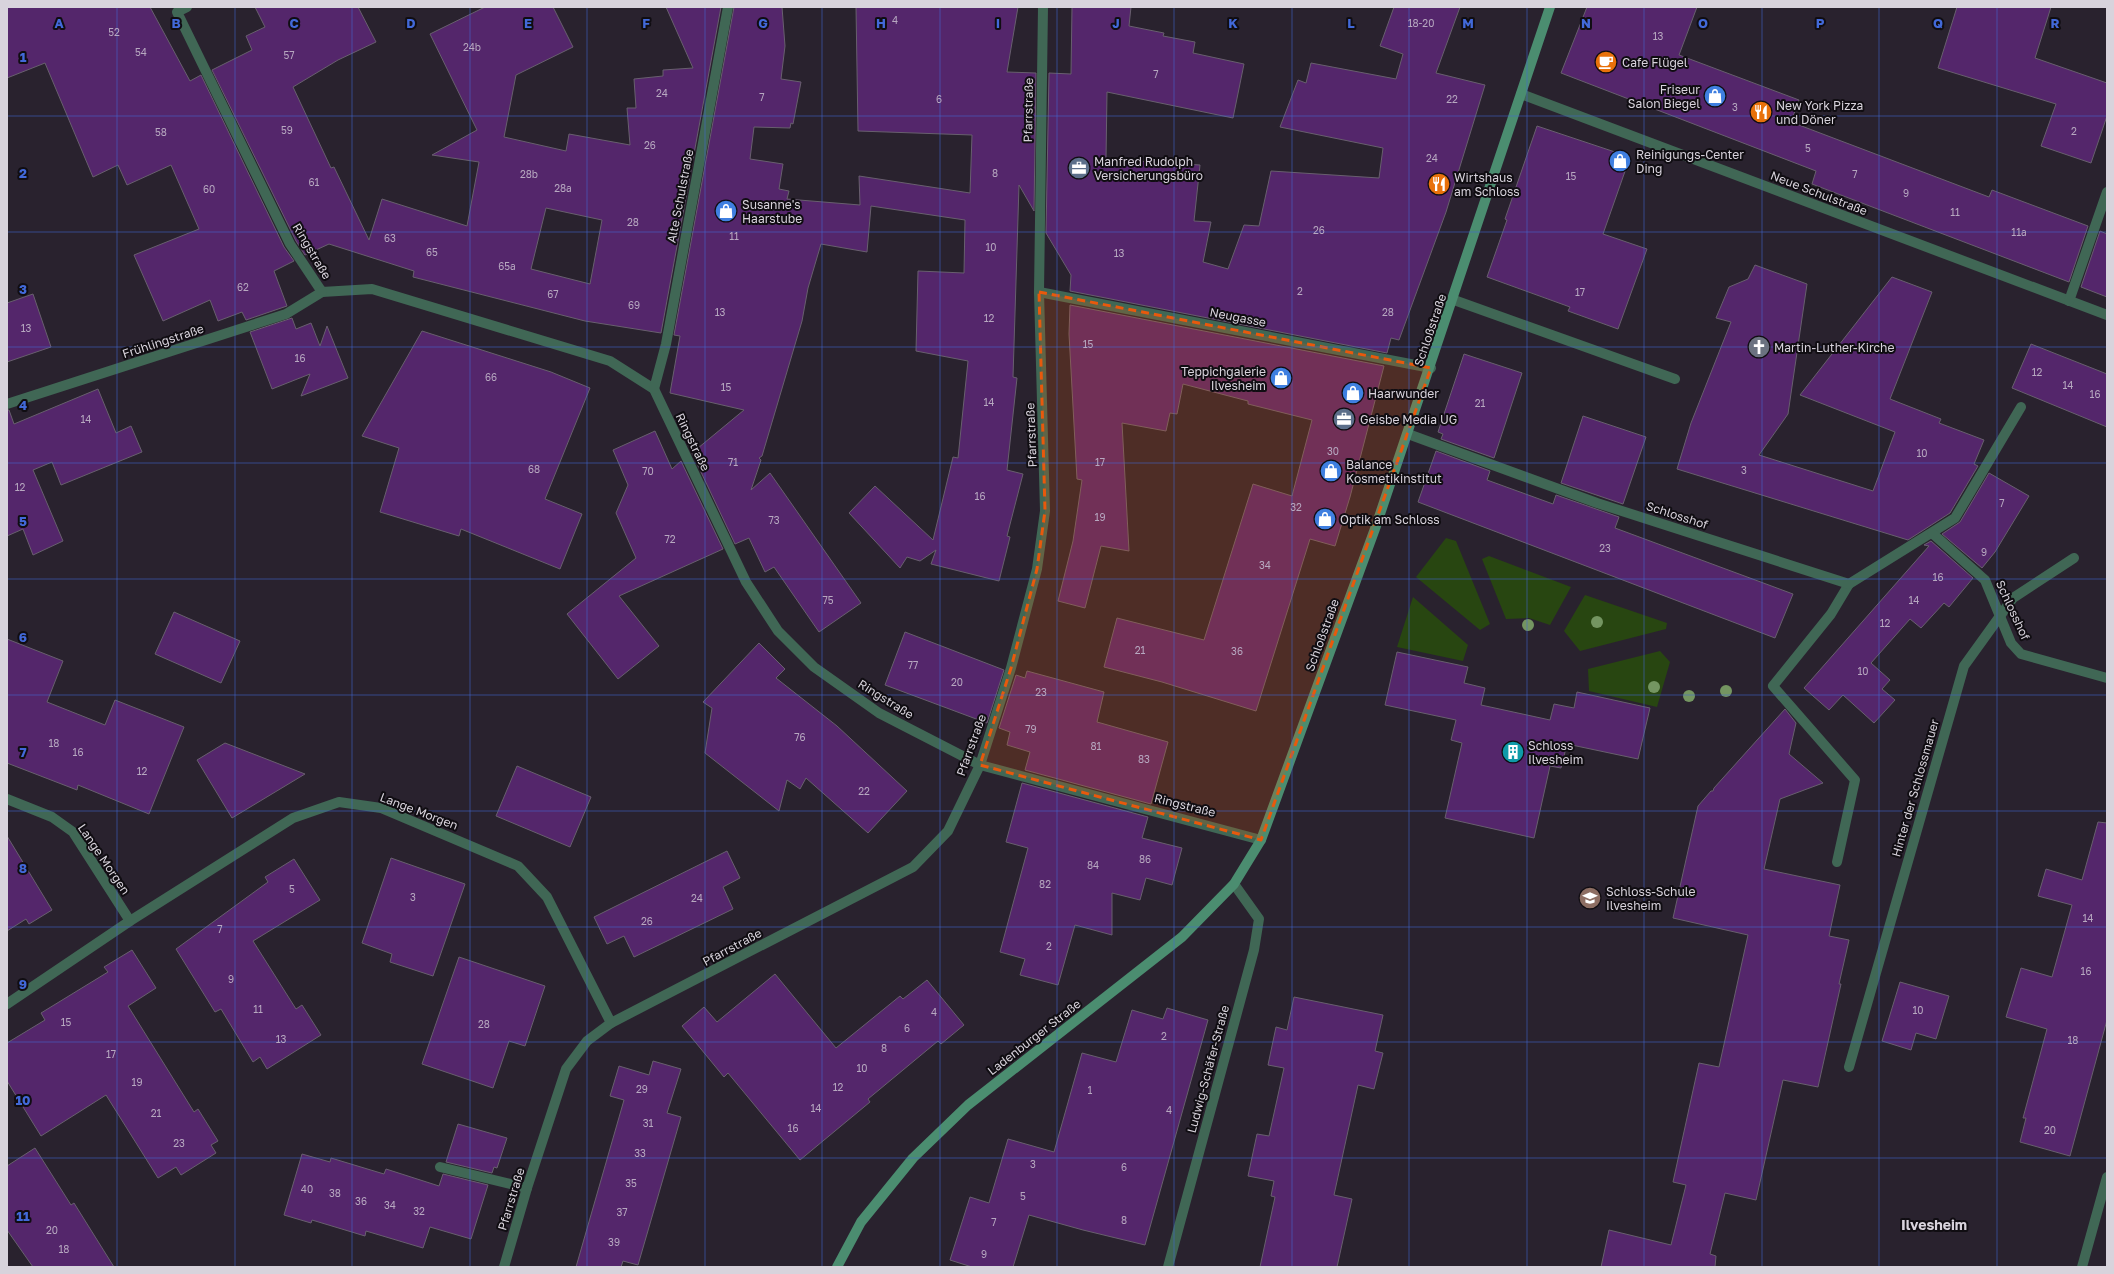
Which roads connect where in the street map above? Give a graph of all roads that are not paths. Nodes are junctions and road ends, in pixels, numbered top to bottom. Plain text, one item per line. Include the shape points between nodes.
1 (187, 7) edge
2 (728, 7) edge
3 (1043, 7) edge
4 (1550, 7) edge
5 (176, 10) edge
6 (1521, 94) junction
7 (2107, 192) edge
8 (322, 292) junction
9 (1039, 292) junction
10 (1454, 300) junction
11 (2069, 301) junction
12 (2107, 315) edge
13 (1431, 368) junction
14 (1675, 379) dead end
15 (654, 389) junction
16 (7, 404) edge
17 (2021, 407) dead end
18 (1408, 434) junction
19 (1932, 533) junction
20 (2074, 558) dead end
21 (1849, 584) junction
22 (2000, 616) junction
23 (2107, 678) edge
24 (980, 765) junction
25 (7, 799) edge
26 (1261, 840) junction
27 (1836, 862) dead end
28 (1234, 884) junction
29 (130, 921) junction
30 (7, 1004) edge
31 (611, 1022) junction
32 (1849, 1067) dead end
33 (440, 1167) dead end
34 (2107, 1176) edge
35 (526, 1188) junction
36 (2105, 1188) edge
37 (504, 1267) edge
38 (837, 1267) edge
39 (1168, 1267) edge
40 (2082, 1267) edge

1 - 5 street, Ringstraße
2 - 15 street, Alte Schulstraße via 666,344
3 - 9 street, Pfarrstraße
4 - 6 main road, Schloßstraße
5 - 8 street, Ringstraße via 290,244
6 - 10 main road, Schloßstraße
6 - 11 street, Neue Schulstraße
7 - 11 street
8 - 15 street, Ringstraße via 372,289 610,360
8 - 16 street, Frühlingstraße via 286,314
9 - 13 street, Neugasse
9 - 24 street, Pfarrstraße via 1045,512 1035,576 1011,668
10 - 13 main road, Schloßstraße
10 - 14 street
11 - 12 street, Neue Schulstraße
13 - 18 main road, Schloßstraße
15 - 24 street, Ringstraße via 746,582 778,631 814,667 879,713
17 - 19 street via 1955,518
18 - 21 street, Schlosshof via 1597,503
18 - 26 main road, Schloßstraße
19 - 21 street
19 - 22 street, Schlosshof via 1985,580
20 - 22 street, Hinter der Schlossmauer via 2013,598
21 - 27 street via 1831,614 1773,686 1855,780
22 - 23 street, Schlosshof via 2011,643 2021,654
22 - 32 street, Hinter der Schlossmauer via 1964,666
24 - 26 street, Ringstraße
24 - 31 street, Pfarrstraße via 948,831 913,867
25 - 29 street, Lange Morgen via 52,817 73,832
26 - 28 main road, Ladenburger Straße
28 - 38 main road, Ladenburger Straße via 1182,937 968,1105 913,1158 861,1222
28 - 39 street, Ludwig-Schäfer-Straße via 1259,919 1254,950
29 - 30 street, Lange Morgen
29 - 31 street, Lange Morgen via 293,818 339,802 381,808 518,866 548,897
31 - 35 street, Pfarrstraße via 587,1041 566,1069
33 - 35 street
34 - 36 street
35 - 37 street, Pfarrstraße
36 - 40 street

